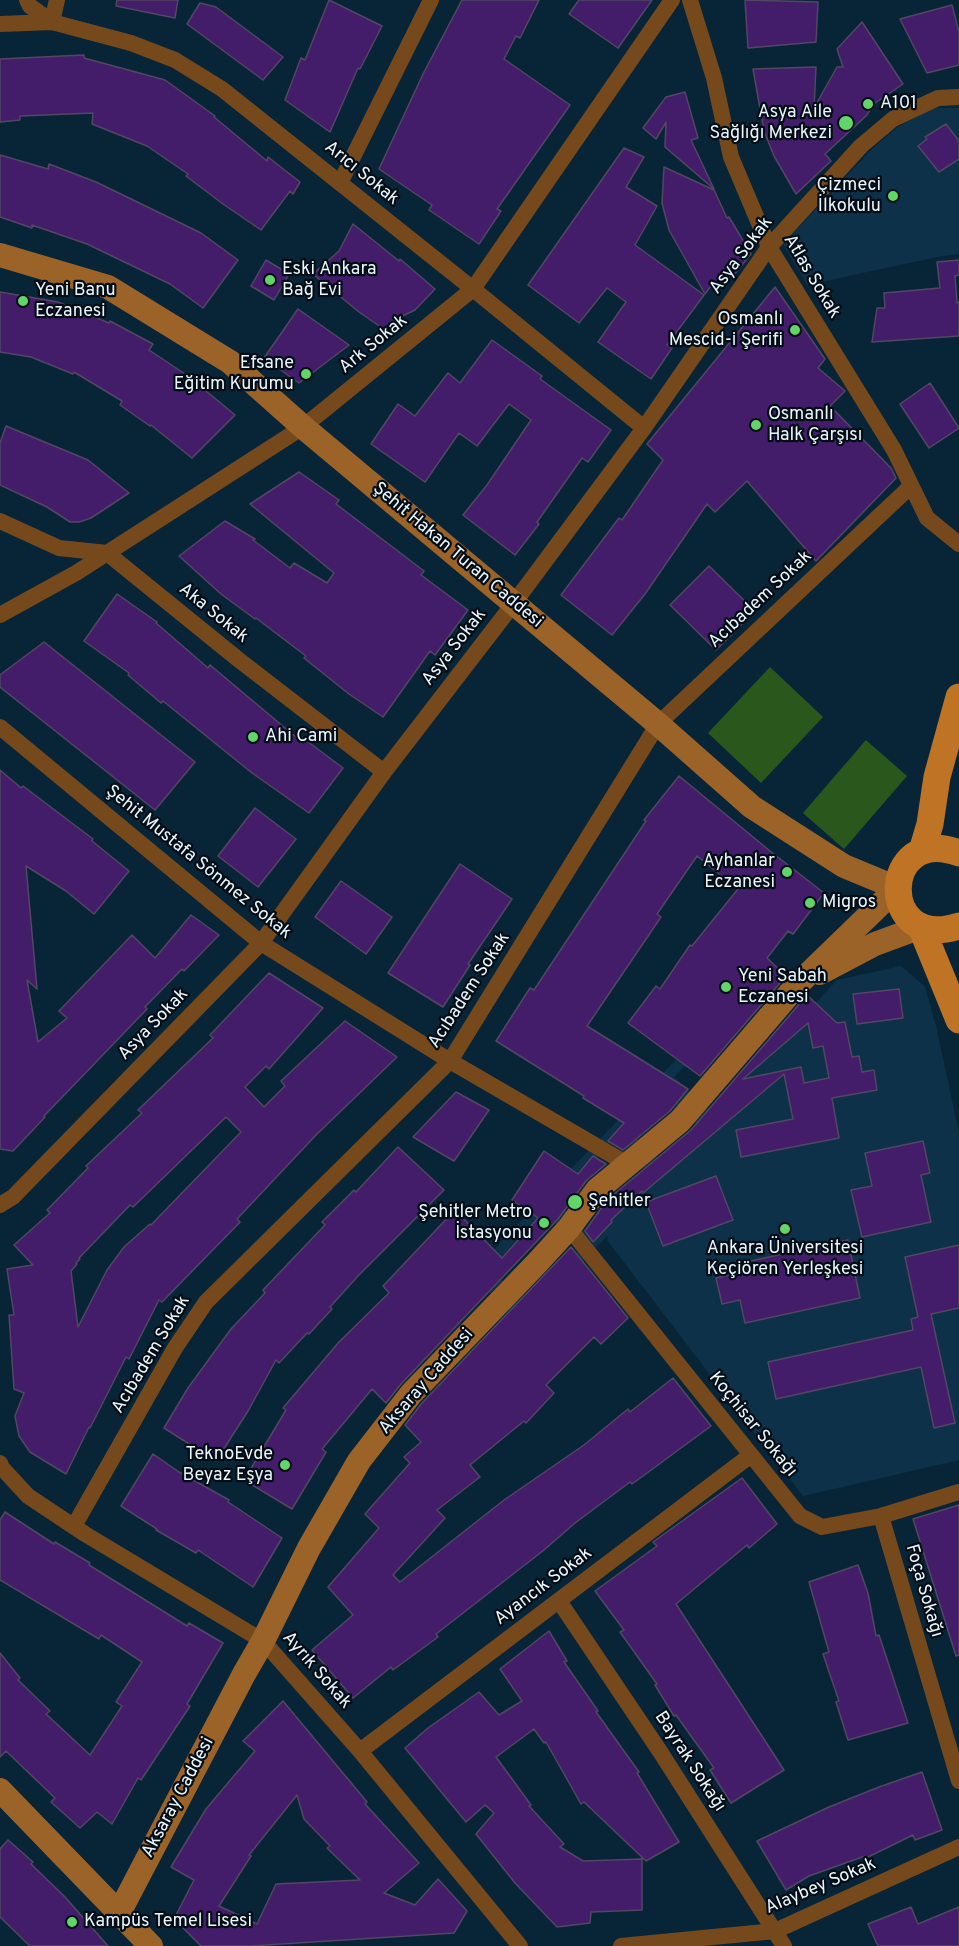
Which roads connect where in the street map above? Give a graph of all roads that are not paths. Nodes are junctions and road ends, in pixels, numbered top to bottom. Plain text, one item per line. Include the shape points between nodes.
1 (27, 0) edge
2 (57, 0) edge
3 (431, 0) edge
4 (672, 0) edge
5 (690, 0) edge
6 (52, 22) junction
7 (0, 24) edge
8 (959, 97) edge
9 (340, 183) junction
10 (769, 247) junction
11 (0, 255) edge
12 (474, 290) junction
13 (303, 427) junction
14 (644, 428) junction
15 (911, 486) junction
16 (0, 521) edge
17 (959, 544) edge
18 (107, 553) junction
19 (514, 603) junction
20 (0, 615) edge
21 (959, 697) edge
22 (658, 724) junction
23 (0, 727) edge
24 (384, 772) junction
25 (922, 851) junction
26 (959, 853) edge
27 (897, 888) junction
28 (959, 926) edge
29 (921, 927) junction
30 (261, 943) junction
31 (797, 985) junction
32 (959, 1020) edge
33 (450, 1061) junction
34 (628, 1165) junction
35 (0, 1205) edge
36 (569, 1228) junction
37 (751, 1455) junction
38 (0, 1463) edge
39 (959, 1492) edge
40 (881, 1516) junction
41 (74, 1526) junction
42 (559, 1601) junction
43 (263, 1641) junction
44 (360, 1750) junction
45 (959, 1781) edge
46 (0, 1790) edge
47 (959, 1847) edge
48 (119, 1913) junction
49 (775, 1931) junction
50 (151, 1946) edge
51 (520, 1946) edge
52 (621, 1946) edge
53 (784, 1946) edge

1 - 6 street, Arıcı Sokak
2 - 6 street
3 - 9 street
4 - 12 street, Ark Sokak
5 - 10 street, Atlas Sokak via 714,78 731,157
6 - 7 street
6 - 9 street, Arıcı Sokak via 131,43 176,60 222,89
8 - 10 street, Asya Sokak via 938,98 893,119 861,146
9 - 12 street, Arıcı Sokak
10 - 14 street, Asya Sokak
10 - 15 street, Atlas Sokak via 894,450
11 - 13 street, Şehit Hakan Turan Caddesi via 108,286 230,362
12 - 13 street, Ark Sokak
12 - 14 street, Arıcı Sokak
13 - 18 street, Ark Sokak
13 - 19 street, Şehit Hakan Turan Caddesi
14 - 19 street, Asya Sokak
15 - 17 street, Atlas Sokak via 927,518
15 - 22 street, Acıbadem Sokak
16 - 18 street via 59,548
18 - 20 street, Ark Sokak
18 - 24 street, Aka Sokak
19 - 22 street, Şehit Hakan Turan Caddesi
19 - 24 street, Asya Sokak
21 - 25 main road
22 - 27 street, Şehit Hakan Turan Caddesi via 752,807 844,866
22 - 33 street, Acıbadem Sokak
23 - 30 street, Şehit Mustafa Sönmez Sokak
24 - 30 street, Asya Sokak
25 - 26 main road via 947,848
25 - 27 main road via 904,866
27 - 29 main road via 903,911
27 - 31 street, Aksaray Caddesi
28 - 29 main road via 934,931
29 - 31 street via 875,944
29 - 32 main road
30 - 33 street, Şehit Mustafa Sönmez Sokak
30 - 35 street, Asya Sokak
31 - 34 street, Aksaray Caddesi via 680,1121
33 - 34 street, Şehit Mustafa Sönmez Sokak
33 - 41 street, Acıbadem Sokak via 206,1302
34 - 36 street, Aksaray Caddesi via 597,1190
36 - 37 street, Koçhisar Sokağı
36 - 43 street, Aksaray Caddesi via 411,1394 359,1461 309,1548
37 - 40 street, Koçhisar Sokağı via 800,1516 822,1527
37 - 42 street, Ayancık Sokak
38 - 41 street, Ayrık Sokak via 28,1497
39 - 40 street, Koçhisar Sokağı
40 - 45 street, Foça Sokağı
41 - 43 street, Ayrık Sokak
42 - 44 street, Ayancık Sokak
42 - 49 street, Bayrak Sokağı
43 - 44 street, Ayrık Sokak
43 - 48 street, Aksaray Caddesi
44 - 51 street, Ayrık Sokak
46 - 48 street
47 - 49 street, Alaybey Sokak
48 - 50 street
49 - 52 street, Alaybey Sokak
49 - 53 street, Bayrak Sokağı

